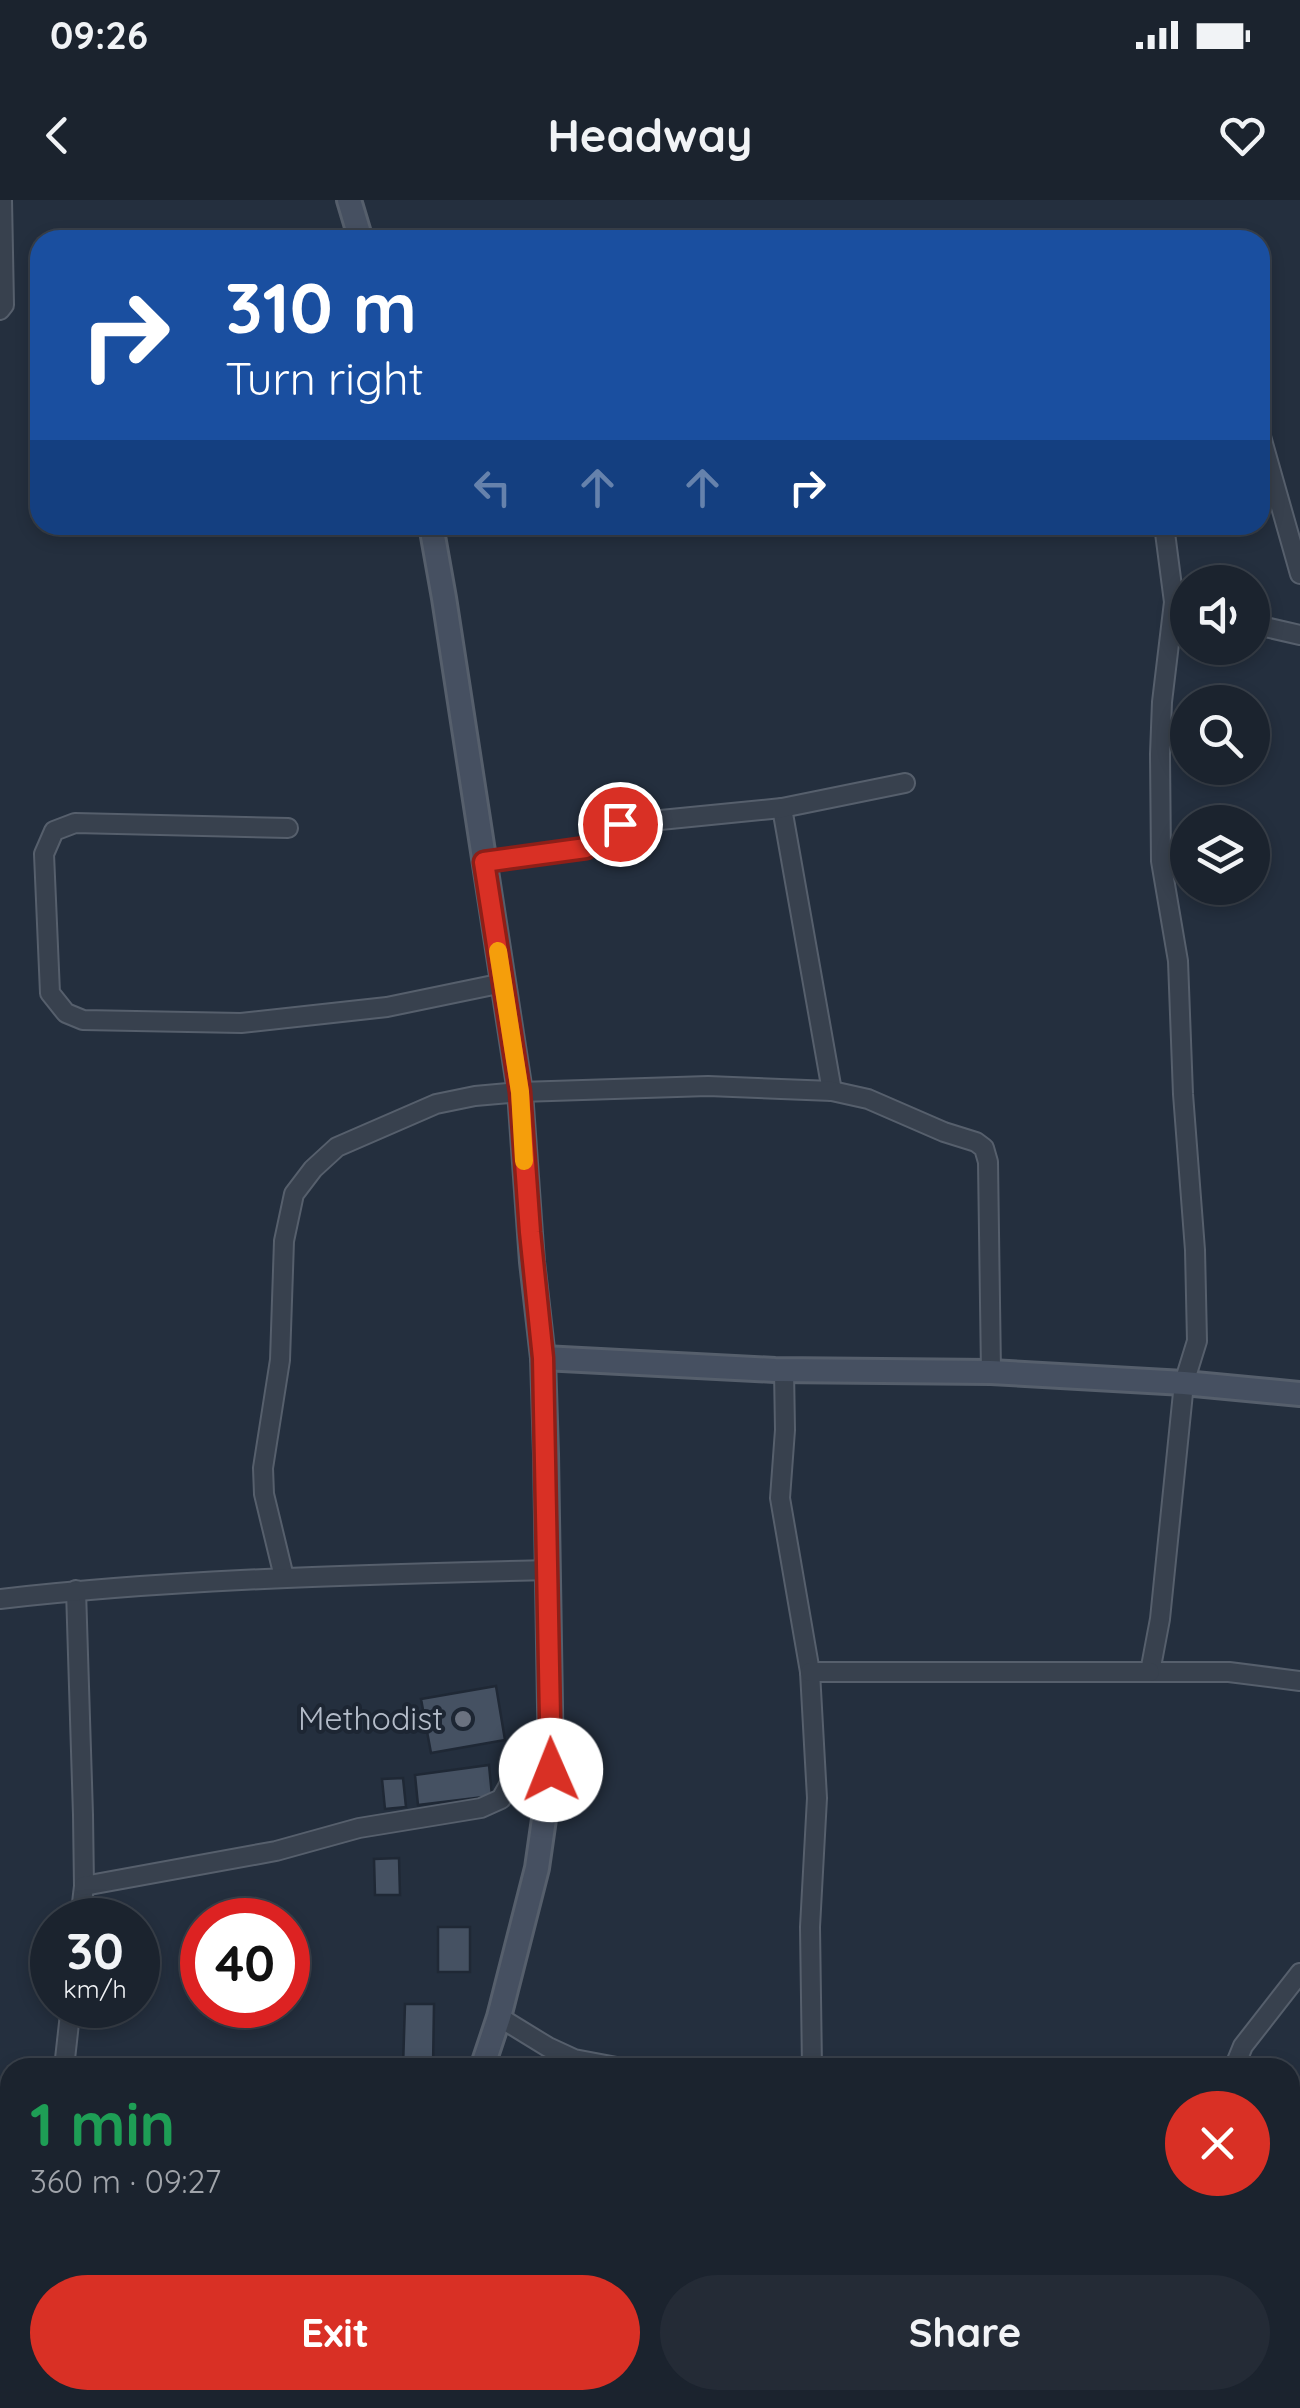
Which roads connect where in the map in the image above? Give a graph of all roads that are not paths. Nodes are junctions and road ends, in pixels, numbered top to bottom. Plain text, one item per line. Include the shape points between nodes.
1 (2, 200) edge
2 (349, 200) edge
3 (358, 230) edge
4 (0, 310) edge
5 (1270, 468) edge
6 (433, 535) edge
7 (1166, 535) edge
8 (1172, 565) edge
9 (1300, 574) edge
10 (1270, 628) edge
11 (1300, 635) edge
12 (1170, 661) edge
13 (905, 783) dead end
14 (782, 808) junction
15 (288, 828) dead end
16 (484, 862) junction
17 (503, 983) junction
18 (832, 1090) junction
19 (520, 1092) junction
20 (543, 1358) junction
21 (784, 1370) junction
22 (992, 1372) junction
23 (1184, 1383) junction
24 (1300, 1394) edge
25 (547, 1570) junction
26 (284, 1578) junction
27 (76, 1590) junction
28 (0, 1600) edge
29 (810, 1672) junction
30 (1150, 1672) junction
31 (1300, 1680) edge
32 (551, 1770) junction
33 (84, 1886) junction
34 (83, 1898) edge
35 (1300, 1973) edge
36 (499, 2017) junction
37 (68, 2028) edge
38 (65, 2058) edge
39 (485, 2058) edge
40 (572, 2058) edge
41 (812, 2058) edge
42 (1238, 2058) edge

1 - 4 street
2 - 3 street
5 - 9 street
6 - 16 street
7 - 8 street
10 - 11 street
12 - 23 street via 1162,702 1162,861 1178,961 1197,1341
13 - 14 street
14 - 16 street via 620,824 586,848
14 - 18 street
15 - 17 street via 75,823 54,831 44,854 50,993 66,1013 83,1020 242,1024 387,1007
16 - 17 street
17 - 19 street
18 - 19 street
18 - 22 street via 984,1148
19 - 20 street
19 - 26 street via 436,1104 337,1146 294,1194 263,1468
20 - 21 street
20 - 25 street
21 - 22 street
21 - 29 street via 780,1498
22 - 23 street
23 - 24 street
23 - 30 street
25 - 26 street
25 - 32 street
26 - 27 street
27 - 28 street
27 - 33 street
29 - 30 street
29 - 41 street via 817,1798
30 - 31 street
32 - 33 street via 514,1778 501,1799 481,1808
32 - 36 street via 537,1868
33 - 34 street
35 - 42 street
36 - 39 street
36 - 40 street
37 - 38 street

